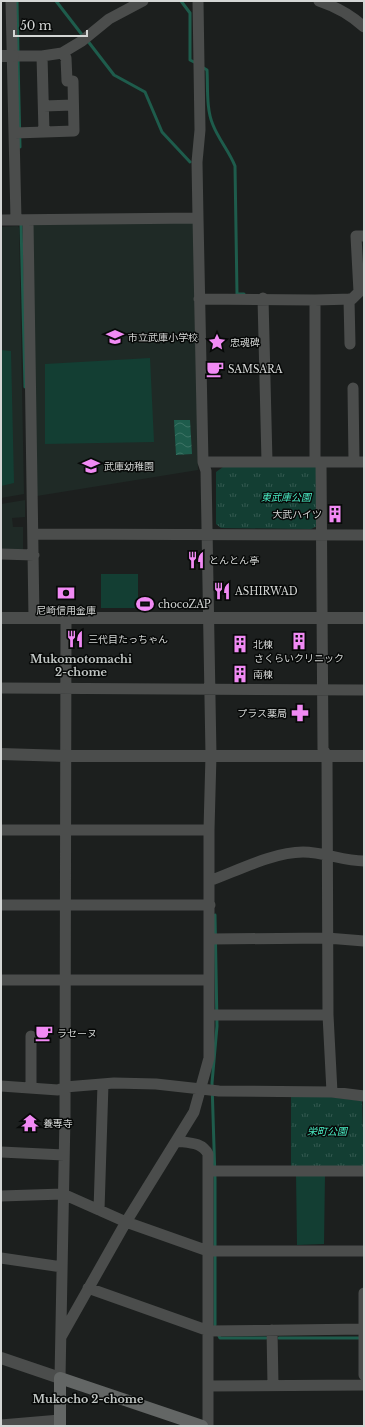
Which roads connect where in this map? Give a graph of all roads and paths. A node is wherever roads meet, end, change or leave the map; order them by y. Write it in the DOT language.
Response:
graph roads {
  1 [pos="11,1"];
  2 [pos="143,1"];
  3 [pos="198,1"];
  4 [pos="319,1"];
  5 [pos="364,27"];
  6 [pos="62,53"];
  7 [pos="7,56"];
  8 [pos="42,56"];
  9 [pos="73,105"];
  10 [pos="44,106"];
  11 [pos="44,132"];
  12 [pos="15,133"];
  13 [pos="198,218"];
  14 [pos="1,220"];
  15 [pos="16,220"];
  16 [pos="28,221"];
  17 [pos="364,236"];
  18 [pos="264,298"];
  19 [pos="199,299"];
  20 [pos="349,299"];
  21 [pos="315,300"];
  22 [pos="350,344"];
  23 [pos="353,388"];
  24 [pos="318,461"];
  25 [pos="204,462"];
  26 [pos="267,462"];
  27 [pos="359,462"];
  28 [pos="34,534"];
  29 [pos="323,535"];
  30 [pos="364,535"];
  31 [pos="208,536"];
  32 [pos="1,554"];
  33 [pos="34,555"];
  34 [pos="210,617"];
  35 [pos="1,618"];
  36 [pos="34,618"];
  37 [pos="66,618"];
  38 [pos="323,618"];
  39 [pos="364,618"];
  40 [pos="1,688"];
  41 [pos="67,688"];
  42 [pos="210,689"];
  43 [pos="323,690"];
  44 [pos="364,690"];
  45 [pos="1,754"];
  46 [pos="211,755"];
  47 [pos="66,756"];
  48 [pos="327,756"];
  49 [pos="364,756"];
  50 [pos="1,830"];
  51 [pos="209,830"];
  52 [pos="66,831"];
  53 [pos="327,854"];
  54 [pos="364,861"];
  55 [pos="209,881"];
  56 [pos="1,905"];
  57 [pos="65,905"];
  58 [pos="210,905"];
  59 [pos="327,938"];
  60 [pos="211,939"];
  61 [pos="364,941"];
  62 [pos="1,980"];
  63 [pos="65,980"];
  64 [pos="210,980"];
  65 [pos="209,1015"];
  66 [pos="328,1015"];
  67 [pos="30,1036"];
  68 [pos="103,1084"];
  69 [pos="1,1086"];
  70 [pos="65,1087"];
  71 [pos="31,1088"];
  72 [pos="202,1089"];
  73 [pos="332,1092"];
  74 [pos="364,1096"];
  75 [pos="176,1140"];
  76 [pos="1,1152"];
  77 [pos="64,1155"];
  78 [pos="212,1171"];
  79 [pos="364,1171"];
  80 [pos="63,1194"];
  81 [pos="1,1196"];
  82 [pos="99,1210"];
  83 [pos="126,1222"];
  84 [pos="213,1252"];
  85 [pos="364,1252"];
  86 [pos="1,1258"];
  87 [pos="62,1267"];
  88 [pos="88,1288"];
  89 [pos="364,1293"];
  90 [pos="364,1305"];
  91 [pos="363,1329"];
  92 [pos="272,1330"];
  93 [pos="209,1331"];
  94 [pos="60,1337"];
  95 [pos="1,1358"];
  96 [pos="364,1375"];
  97 [pos="60,1378"];
  98 [pos="364,1384"];
  99 [pos="273,1385"];
  100 [pos="209,1386"];
  101 [pos="60,1423"];
  102 [pos="21,1424"];
  103 [pos="1,1425"];
  104 [pos="202,1426"];
  105 [pos="208,1426"];
  1 -- 7 [label="street"];
  2 -- 6 [label="street"];
  3 -- 13 [label="street"];
  4 -- 5 [label="street"];
  6 -- 8 [label="street"];
  6 -- 9 [label="street"];
  7 -- 8 [label="street"];
  7 -- 12 [label="street"];
  8 -- 10 [label="street"];
  9 -- 10 [label="street"];
  9 -- 11 [label="street"];
  10 -- 11 [label="street"];
  11 -- 12 [label="street"];
  12 -- 15 [label="street"];
  13 -- 16 [label="street"];
  13 -- 19 [label="street"];
  14 -- 15 [label="street"];
  15 -- 16 [label="street"];
  16 -- 28 [label="street"];
  17 -- 20 [label="street"];
  18 -- 19 [label="street"];
  18 -- 21 [label="street"];
  18 -- 26 [label="street"];
  19 -- 25 [label="street"];
  20 -- 21 [label="street"];
  20 -- 22 [label="street"];
  21 -- 24 [label="street"];
  23 -- 27 [label="street"];
  24 -- 26 [label="street"];
  24 -- 27 [label="street"];
  24 -- 29 [label="street"];
  25 -- 26 [label="street"];
  25 -- 31 [label="street"];
  28 -- 31 [label="street"];
  28 -- 33 [label="street"];
  29 -- 30 [label="street"];
  29 -- 31 [label="street"];
  29 -- 38 [label="street"];
  31 -- 34 [label="street"];
  32 -- 33 [label="street"];
  33 -- 36 [label="street"];
  34 -- 37 [label="street"];
  34 -- 38 [label="street"];
  34 -- 42 [label="street"];
  35 -- 36 [label="street"];
  36 -- 37 [label="street"];
  37 -- 41 [label="street"];
  38 -- 39 [label="street"];
  38 -- 43 [label="street"];
  40 -- 41 [label="street"];
  41 -- 42 [label="street"];
  41 -- 47 [label="street"];
  42 -- 43 [label="street"];
  42 -- 46 [label="street"];
  43 -- 44 [label="street"];
  43 -- 48 [label="street"];
  45 -- 47 [label="street"];
  46 -- 47 [label="street"];
  46 -- 48 [label="street"];
  46 -- 51 [label="street"];
  47 -- 52 [label="street"];
  48 -- 49 [label="street"];
  48 -- 53 [label="street"];
  50 -- 52 [label="street"];
  51 -- 52 [label="street"];
  51 -- 55 [label="street"];
  52 -- 57 [label="street"];
  53 -- 54 [label="street"];
  53 -- 55 [label="street"];
  53 -- 59 [label="street"];
  55 -- 58 [label="street"];
  56 -- 57 [label="street"];
  57 -- 58 [label="street"];
  57 -- 63 [label="street"];
  58 -- 60 [label="street"];
  59 -- 60 [label="street"];
  59 -- 61 [label="street"];
  59 -- 66 [label="street"];
  60 -- 64 [label="street"];
  62 -- 63 [label="street"];
  63 -- 64 [label="street"];
  63 -- 70 [label="street"];
  64 -- 65 [label="street"];
  65 -- 66 [label="street"];
  65 -- 72 [label="street"];
  66 -- 73 [label="street"];
  67 -- 71 [label="street"];
  68 -- 70 [label="street"];
  68 -- 72 [label="street"];
  68 -- 82 [label="street"];
  69 -- 71 [label="street"];
  70 -- 71 [label="street"];
  70 -- 77 [label="street"];
  72 -- 73 [label="street"];
  72 -- 75 [label="street"];
  73 -- 74 [label="street"];
  75 -- 78 [label="street"];
  75 -- 83 [label="street"];
  76 -- 77 [label="street"];
  77 -- 80 [label="street"];
  78 -- 79 [label="street"];
  78 -- 84 [label="street"];
  80 -- 81 [label="street"];
  80 -- 82 [label="street"];
  80 -- 87 [label="street"];
  82 -- 83 [label="street"];
  83 -- 84 [label="street"];
  83 -- 88 [label="street"];
  84 -- 85 [label="street"];
  84 -- 93 [label="street"];
  86 -- 87 [label="street"];
  87 -- 94 [label="street"];
  88 -- 93 [label="street"];
  88 -- 94 [label="street"];
  89 -- 90 [label="street"];
  90 -- 91 [label="street"];
  91 -- 92 [label="street"];
  91 -- 96 [label="street"];
  92 -- 93 [label="street"];
  92 -- 99 [label="street"];
  93 -- 100 [label="street"];
  94 -- 97 [label="street"];
  95 -- 97 [label="street"];
  97 -- 101 [label="main road"];
  97 -- 104 [label="main road"];
  98 -- 99 [label="street"];
  99 -- 100 [label="street"];
  100 -- 105 [label="street"];
  101 -- 102 [label="street"];
  102 -- 103 [label="street"];
}
